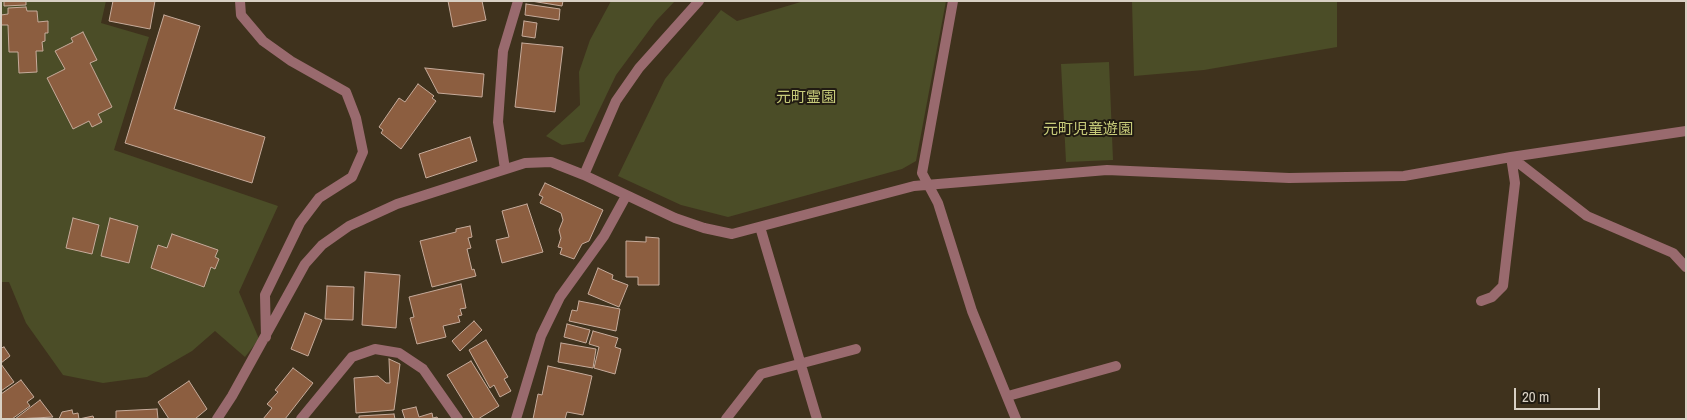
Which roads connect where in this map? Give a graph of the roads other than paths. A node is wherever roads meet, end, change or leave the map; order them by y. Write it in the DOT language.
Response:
graph roads {
  1 [pos="240,1"];
  2 [pos="518,1"];
  3 [pos="699,1"];
  4 [pos="953,1"];
  5 [pos="1686,131"];
  6 [pos="1511,157"];
  7 [pos="505,169"];
  8 [pos="584,175"];
  9 [pos="928,186"];
  10 [pos="626,196"];
  11 [pos="760,226"];
  12 [pos="1686,267"];
  13 [pos="1481,301"];
  14 [pos="266,338"];
  15 [pos="856,349"];
  16 [pos="800,364"];
  17 [pos="1116,366"];
  18 [pos="1008,396"];
  19 [pos="217,419"];
  20 [pos="301,419"];
  21 [pos="458,419"];
  22 [pos="516,419"];
  23 [pos="726,419"];
  24 [pos="817,419"];
  25 [pos="1016,419"];
  1 -- 14 [label="street"];
  2 -- 7 [label="street"];
  3 -- 8 [label="street"];
  4 -- 9 [label="street"];
  5 -- 6 [label="street"];
  6 -- 9 [label="street"];
  6 -- 12 [label="street"];
  6 -- 13 [label="street"];
  7 -- 8 [label="street"];
  7 -- 14 [label="street"];
  8 -- 10 [label="street"];
  9 -- 11 [label="street"];
  9 -- 18 [label="street"];
  10 -- 11 [label="street"];
  10 -- 22 [label="street"];
  11 -- 16 [label="street"];
  14 -- 19 [label="street"];
  15 -- 16 [label="street"];
  16 -- 23 [label="street"];
  16 -- 24 [label="street"];
  17 -- 18 [label="street"];
  18 -- 25 [label="street"];
  20 -- 21 [label="street"];
}
